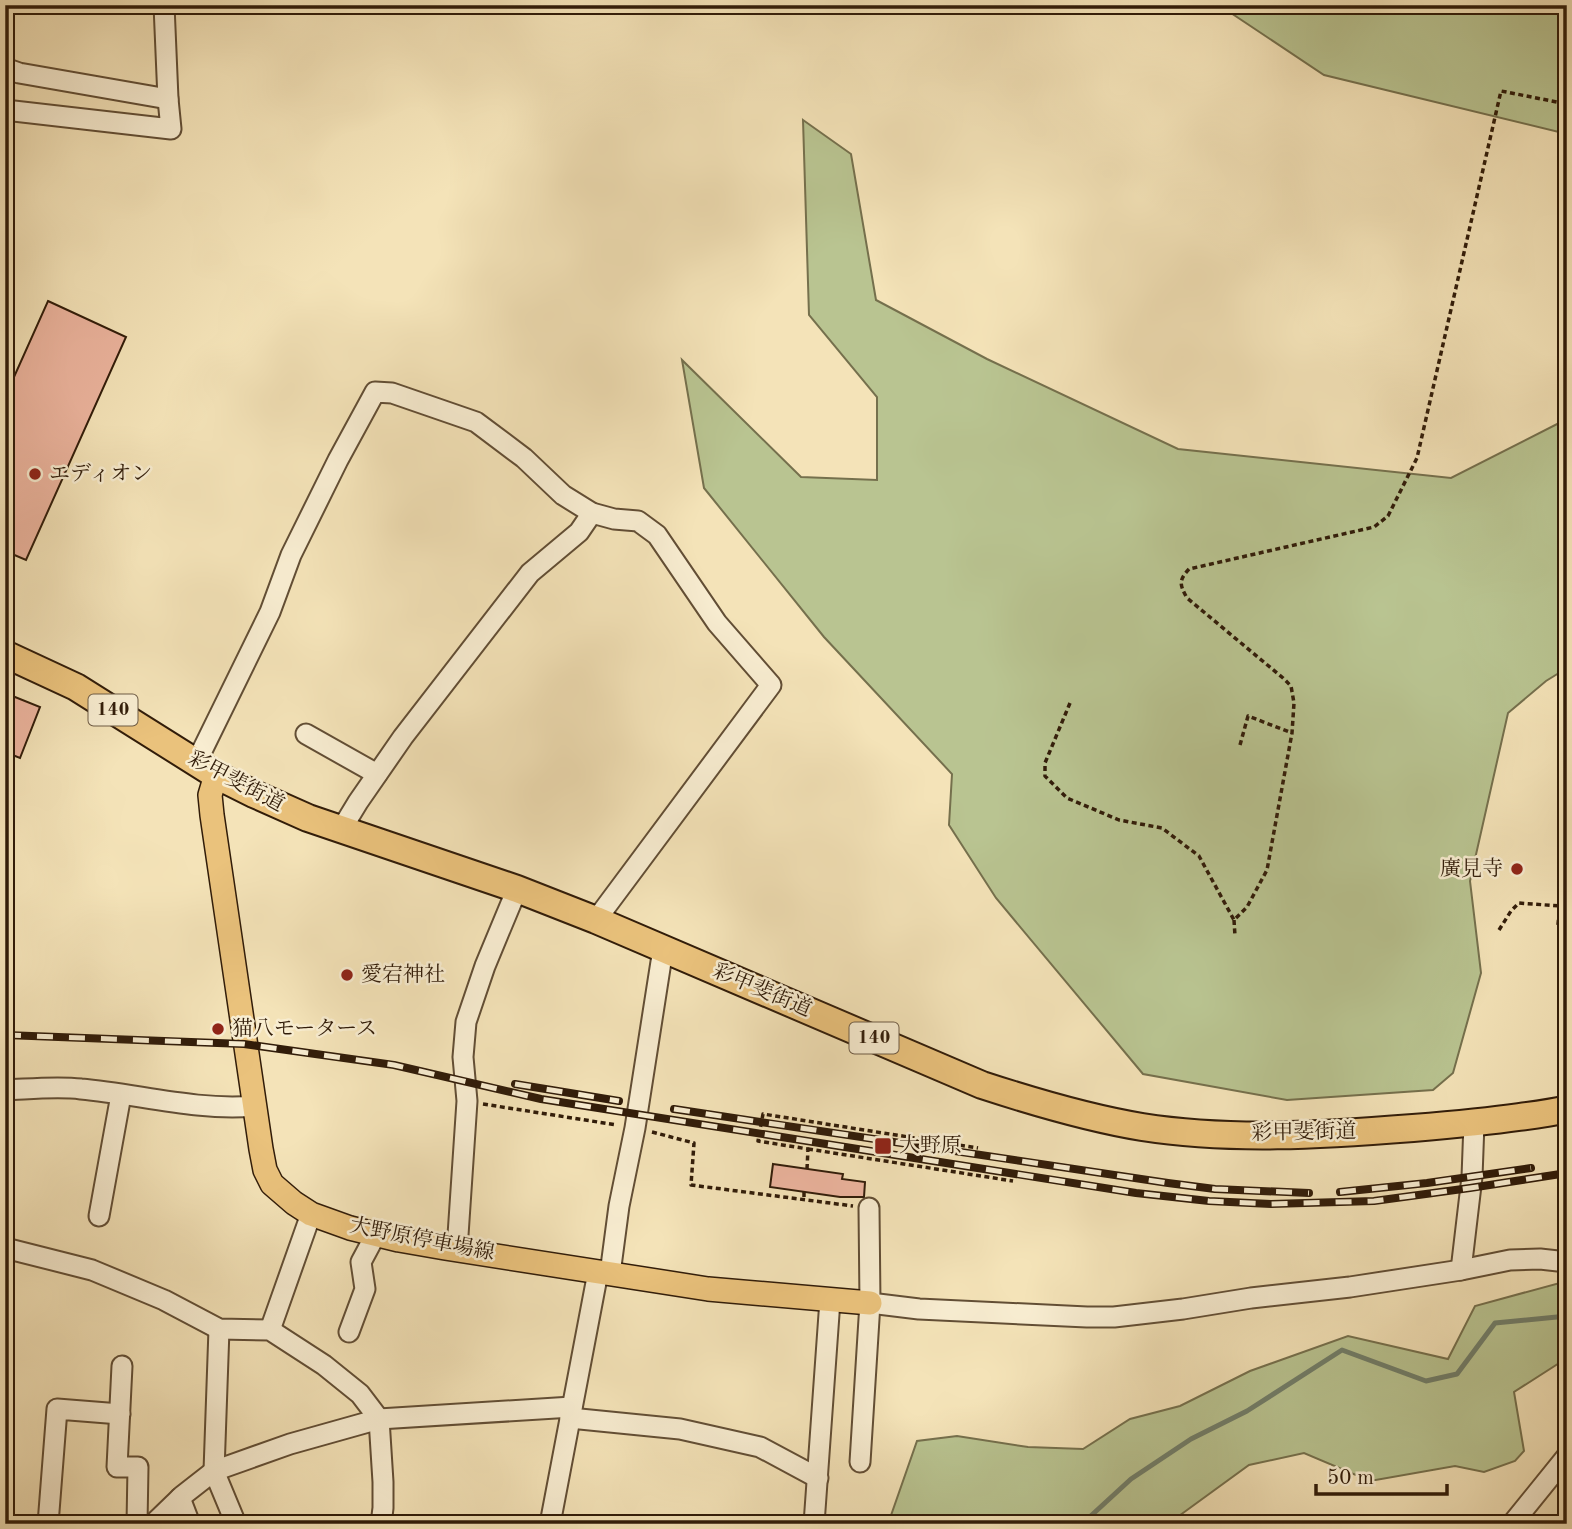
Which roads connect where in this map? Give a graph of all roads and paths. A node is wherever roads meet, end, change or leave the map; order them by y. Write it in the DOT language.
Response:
graph roads {
  1 [pos="159,7"];
  2 [pos="5,68"];
  3 [pos="168,100"];
  4 [pos="1567,104"];
  5 [pos="5,110"];
  6 [pos="592,513"];
  7 [pos="5,653"];
  8 [pos="1070,703"];
  9 [pos="1292,733"];
  10 [pos="306,734"];
  11 [pos="1240,745"];
  12 [pos="206,769"];
  13 [pos="377,774"];
  14 [pos="1567,826"];
  15 [pos="341,830"];
  16 [pos="1564,873"];
  17 [pos="517,889"];
  18 [pos="1560,906"];
  19 [pos="596,920"];
  20 [pos="1234,920"];
  21 [pos="1558,925"];
  22 [pos="1499,930"];
  23 [pos="1235,936"];
  24 [pos="663,949"];
  25 [pos="5,1090"];
  26 [pos="121,1095"];
  27 [pos="467,1101"];
  28 [pos="254,1107"];
  29 [pos="1567,1109"];
  30 [pos="1475,1124"];
  31 [pos="635,1128"];
  32 [pos="808,1149"];
  33 [pos="978,1149"];
  34 [pos="807,1169"];
  35 [pos="1013,1181"];
  36 [pos="804,1192"];
  37 [pos="804,1200"];
  38 [pos="869,1209"];
  39 [pos="311,1214"];
  40 [pos="99,1216"];
  41 [pos="376,1234"];
  42 [pos="5,1248"];
  43 [pos="457,1250"];
  44 [pos="1567,1262"];
  45 [pos="1461,1270"];
  46 [pos="604,1273"];
  47 [pos="830,1300"];
  48 [pos="870,1303"];
  49 [pos="219,1329"];
  50 [pos="270,1329"];
  51 [pos="349,1332"];
  52 [pos="122,1366"];
  53 [pos="120,1413"];
  54 [pos="571,1413"];
  55 [pos="379,1419"];
  56 [pos="1567,1456"];
  57 [pos="860,1462"];
  58 [pos="214,1471"];
  59 [pos="818,1478"];
  60 [pos="180,1498"];
  61 [pos="48,1524"];
  62 [pos="137,1524"];
  63 [pos="153,1524"];
  64 [pos="190,1524"];
  65 [pos="236,1524"];
  66 [pos="381,1524"];
  67 [pos="551,1524"];
  68 [pos="814,1524"];
  69 [pos="1512,1524"];
  1 -- 3 [label="street"];
  2 -- 3 [label="street"];
  3 -- 5 [label="street"];
  4 -- 9 [label="path"];
  6 -- 12 [label="street"];
  6 -- 13 [label="street"];
  6 -- 19 [label="street"];
  7 -- 12 [label="highway, 彩甲斐街道 / 140"];
  8 -- 20 [label="path"];
  9 -- 11 [label="path"];
  9 -- 20 [label="path"];
  10 -- 13 [label="street"];
  12 -- 15 [label="highway, 彩甲斐街道 / 140"];
  12 -- 28 [label="main road, 大野原停車場線"];
  13 -- 15 [label="street"];
  14 -- 16 [label="path"];
  15 -- 17 [label="highway, 彩甲斐街道 / 140"];
  16 -- 18 [label="path"];
  17 -- 19 [label="highway, 彩甲斐街道 / 140"];
  17 -- 27 [label="street"];
  18 -- 21 [label="path"];
  18 -- 22 [label="path"];
  19 -- 24 [label="highway, 彩甲斐街道 / 140"];
  20 -- 23 [label="path"];
  24 -- 30 [label="highway, 彩甲斐街道 / 140"];
  24 -- 31 [label="street"];
  25 -- 26 [label="street"];
  26 -- 28 [label="street"];
  26 -- 40 [label="street"];
  27 -- 31 [label="path"];
  27 -- 43 [label="street"];
  28 -- 39 [label="main road, 大野原停車場線"];
  29 -- 30 [label="highway, 彩甲斐街道 / 140"];
  30 -- 45 [label="street"];
  31 -- 37 [label="path"];
  31 -- 46 [label="street"];
  32 -- 33 [label="path"];
  32 -- 34 [label="path"];
  32 -- 35 [label="path"];
  36 -- 37 [label="path"];
  37 -- 38 [label="path"];
  38 -- 48 [label="street"];
  39 -- 41 [label="main road, 大野原停車場線"];
  39 -- 50 [label="street"];
  41 -- 43 [label="main road, 大野原停車場線"];
  41 -- 51 [label="street"];
  42 -- 49 [label="street"];
  43 -- 46 [label="main road, 大野原停車場線"];
  44 -- 45 [label="street"];
  45 -- 48 [label="street"];
  46 -- 47 [label="main road, 大野原停車場線"];
  46 -- 54 [label="street"];
  47 -- 48 [label="main road, 大野原停車場線"];
  47 -- 59 [label="street"];
  48 -- 57 [label="street"];
  49 -- 50 [label="street"];
  49 -- 58 [label="street"];
  50 -- 55 [label="street"];
  52 -- 53 [label="street"];
  53 -- 61 [label="street"];
  53 -- 62 [label="street"];
  54 -- 55 [label="street"];
  54 -- 59 [label="street"];
  54 -- 67 [label="street"];
  55 -- 58 [label="street"];
  55 -- 66 [label="street"];
  56 -- 69 [label="street"];
  58 -- 60 [label="street"];
  58 -- 65 [label="street"];
  59 -- 68 [label="street"];
  60 -- 63 [label="street"];
  60 -- 64 [label="street"];
}
